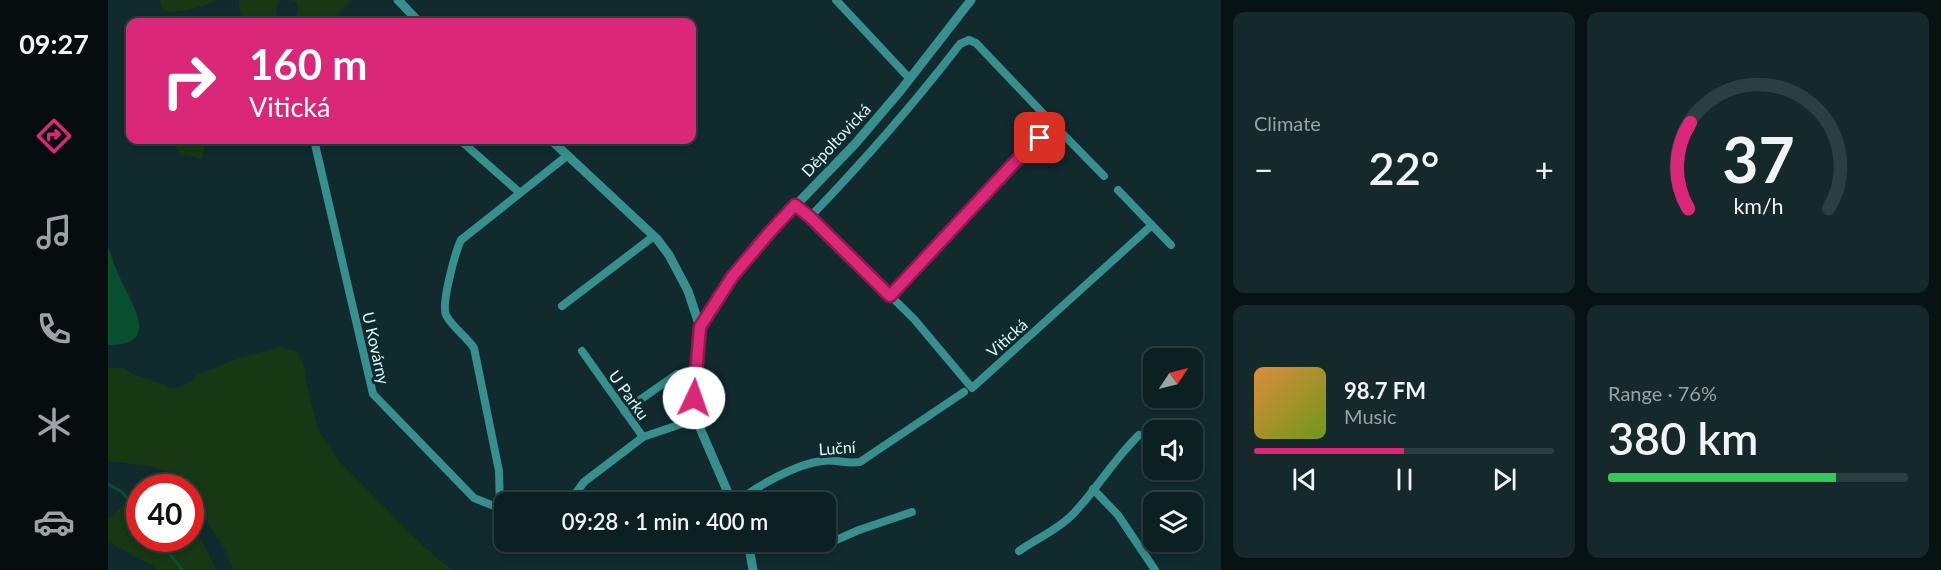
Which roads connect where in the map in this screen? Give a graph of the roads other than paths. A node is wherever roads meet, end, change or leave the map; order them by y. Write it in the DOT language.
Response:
graph roads {
  1 [pos="398,0"];
  2 [pos="836,0"];
  3 [pos="971,0"];
  4 [pos="415,18"];
  5 [pos="910,79"];
  6 [pos="1054,125"];
  7 [pos="315,144"];
  8 [pos="465,144"];
  9 [pos="556,144"];
  10 [pos="568,155"];
  11 [pos="1104,176"];
  12 [pos="1118,190"];
  13 [pos="520,193"];
  14 [pos="795,205"];
  15 [pos="810,217"];
  16 [pos="1152,225"];
  17 [pos="654,236"];
  18 [pos="1171,245"];
  19 [pos="890,296"];
  20 [pos="562,306"];
  21 [pos="700,327"];
  22 [pos="582,351"];
  23 [pos="695,372"];
  24 [pos="964,392"];
  25 [pos="624,411"];
  26 [pos="696,419"];
  27 [pos="1139,435"];
  28 [pos="643,437"];
  29 [pos="1093,489"];
  30 [pos="501,492"];
  31 [pos="576,492"];
  32 [pos="728,492"];
  33 [pos="751,492"];
  34 [pos="494,506"];
  35 [pos="912,512"];
  36 [pos="836,540"];
  37 [pos="1019,551"];
  38 [pos="750,552"];
  39 [pos="753,570"];
  40 [pos="1155,570"];
  1 -- 4 [label="street"];
  2 -- 5 [label="street"];
  3 -- 5 [label="street, Děpoltovická"];
  5 -- 14 [label="street, Děpoltovická"];
  6 -- 11 [label="street"];
  6 -- 15 [label="street"];
  6 -- 19 [label="street"];
  7 -- 34 [label="street, U Kovárny"];
  8 -- 13 [label="street"];
  9 -- 10 [label="street, Děpoltovická"];
  10 -- 13 [label="street, U Kovárny"];
  10 -- 17 [label="street, Děpoltovická"];
  12 -- 16 [label="street"];
  13 -- 30 [label="street, U Kovárny"];
  14 -- 15 [label="street, Vitická"];
  14 -- 21 [label="street, Děpoltovická"];
  15 -- 19 [label="street, Vitická"];
  16 -- 18 [label="street"];
  16 -- 19 [label="street, Vitická"];
  17 -- 20 [label="street"];
  17 -- 21 [label="street, Děpoltovická"];
  21 -- 23 [label="street, Děpoltovická"];
  22 -- 25 [label="street, U Parku"];
  23 -- 25 [label="street"];
  23 -- 26 [label="street, Děpoltovická"];
  24 -- 33 [label="street, Luční"];
  25 -- 28 [label="street, U Parku"];
  26 -- 28 [label="street, U Parku"];
  26 -- 32 [label="street, Děpoltovická"];
  27 -- 29 [label="street"];
  28 -- 31 [label="street"];
  29 -- 37 [label="street"];
  29 -- 40 [label="street"];
  35 -- 36 [label="street"];
  38 -- 39 [label="street"];
}
